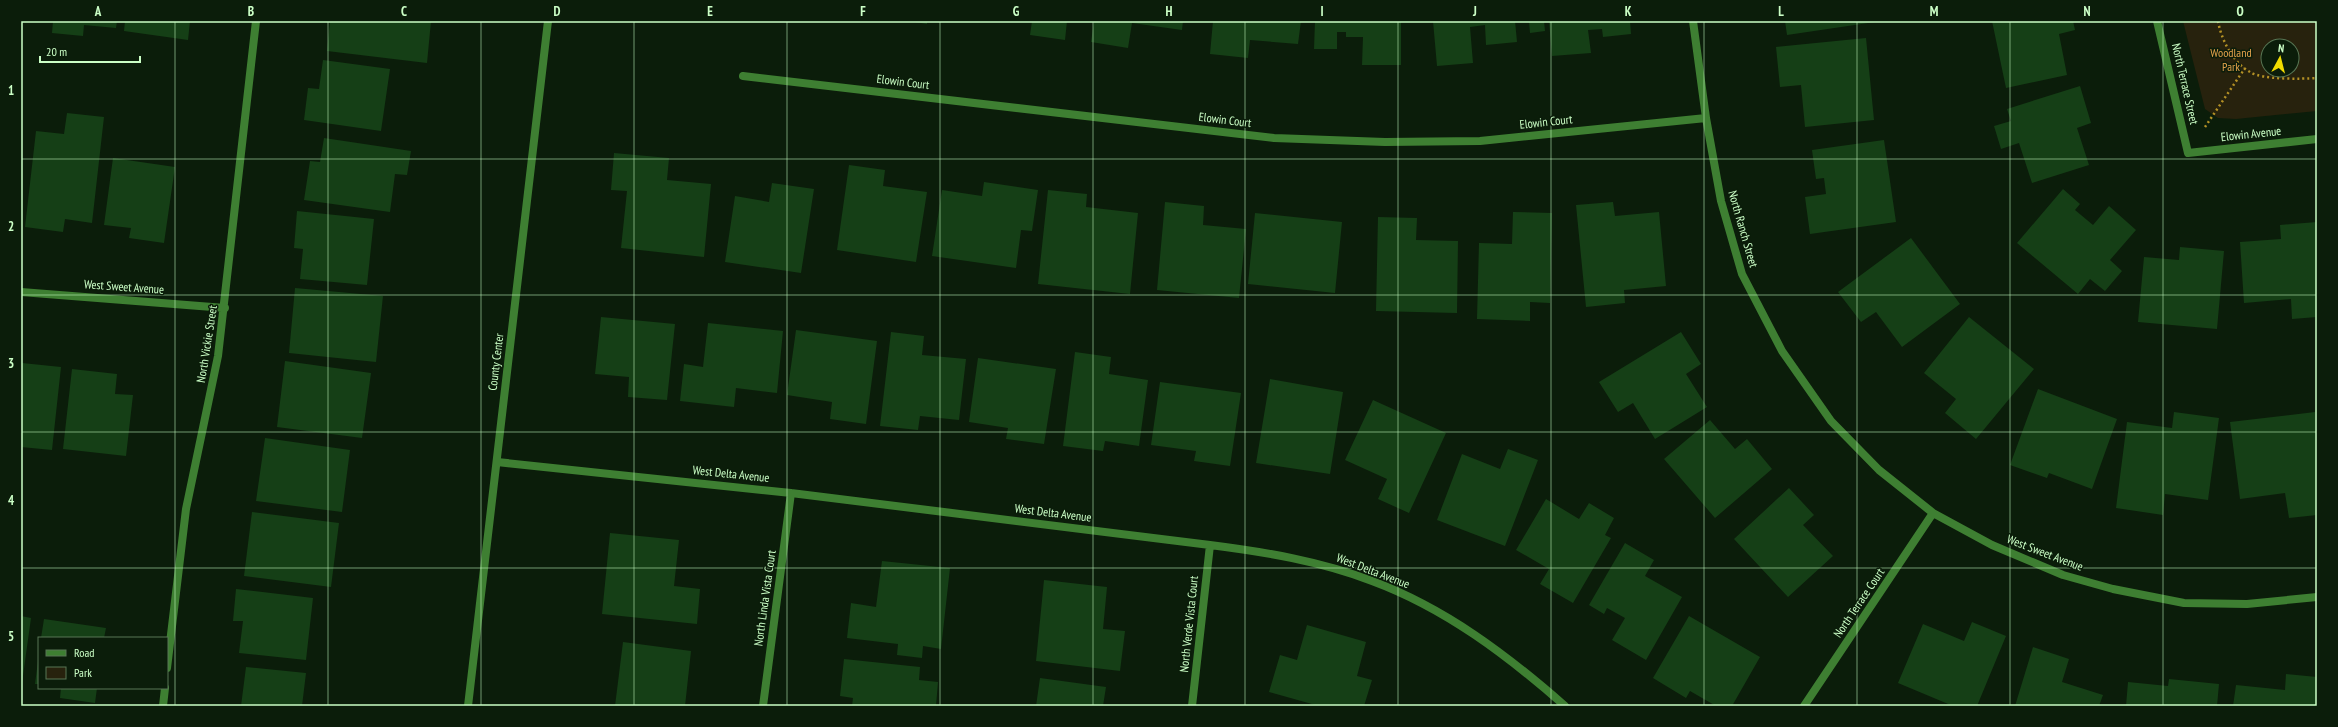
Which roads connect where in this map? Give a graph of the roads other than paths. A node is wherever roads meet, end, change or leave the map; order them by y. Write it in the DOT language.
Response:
graph roads {
  1 [pos="256,21"];
  2 [pos="548,21"];
  3 [pos="1693,21"];
  4 [pos="2157,21"];
  5 [pos="743,76"];
  6 [pos="1706,118"];
  7 [pos="2317,139"];
  8 [pos="2188,153"];
  9 [pos="21,292"];
  10 [pos="225,308"];
  11 [pos="1831,421"];
  12 [pos="497,462"];
  13 [pos="791,493"];
  14 [pos="1933,513"];
  15 [pos="1210,545"];
  16 [pos="2317,597"];
  17 [pos="168,660"];
  18 [pos="165,689"];
  19 [pos="162,706"];
  20 [pos="468,706"];
  21 [pos="763,706"];
  22 [pos="1192,706"];
  23 [pos="1565,706"];
  24 [pos="1804,706"];
  1 -- 10 [label="street, North Vickie Street"];
  2 -- 12 [label="street, County Center"];
  3 -- 6 [label="street, North Ranch Street"];
  4 -- 8 [label="street, North Terrace Street"];
  5 -- 6 [label="street, Elowin Court"];
  6 -- 11 [label="street, North Ranch Street"];
  7 -- 8 [label="street, Elowin Avenue"];
  9 -- 10 [label="street, West Sweet Avenue"];
  10 -- 17 [label="street, North Vickie Street"];
  11 -- 14 [label="street, West Sweet Avenue"];
  12 -- 13 [label="street, West Delta Avenue"];
  12 -- 20 [label="street, County Center"];
  13 -- 15 [label="street, West Delta Avenue"];
  13 -- 21 [label="street, North Linda Vista Court"];
  14 -- 16 [label="street, West Sweet Avenue"];
  14 -- 24 [label="street, North Terrace Court"];
  15 -- 22 [label="street, North Verde Vista Court"];
  15 -- 23 [label="street, West Delta Avenue"];
  18 -- 19 [label="street"];
}
